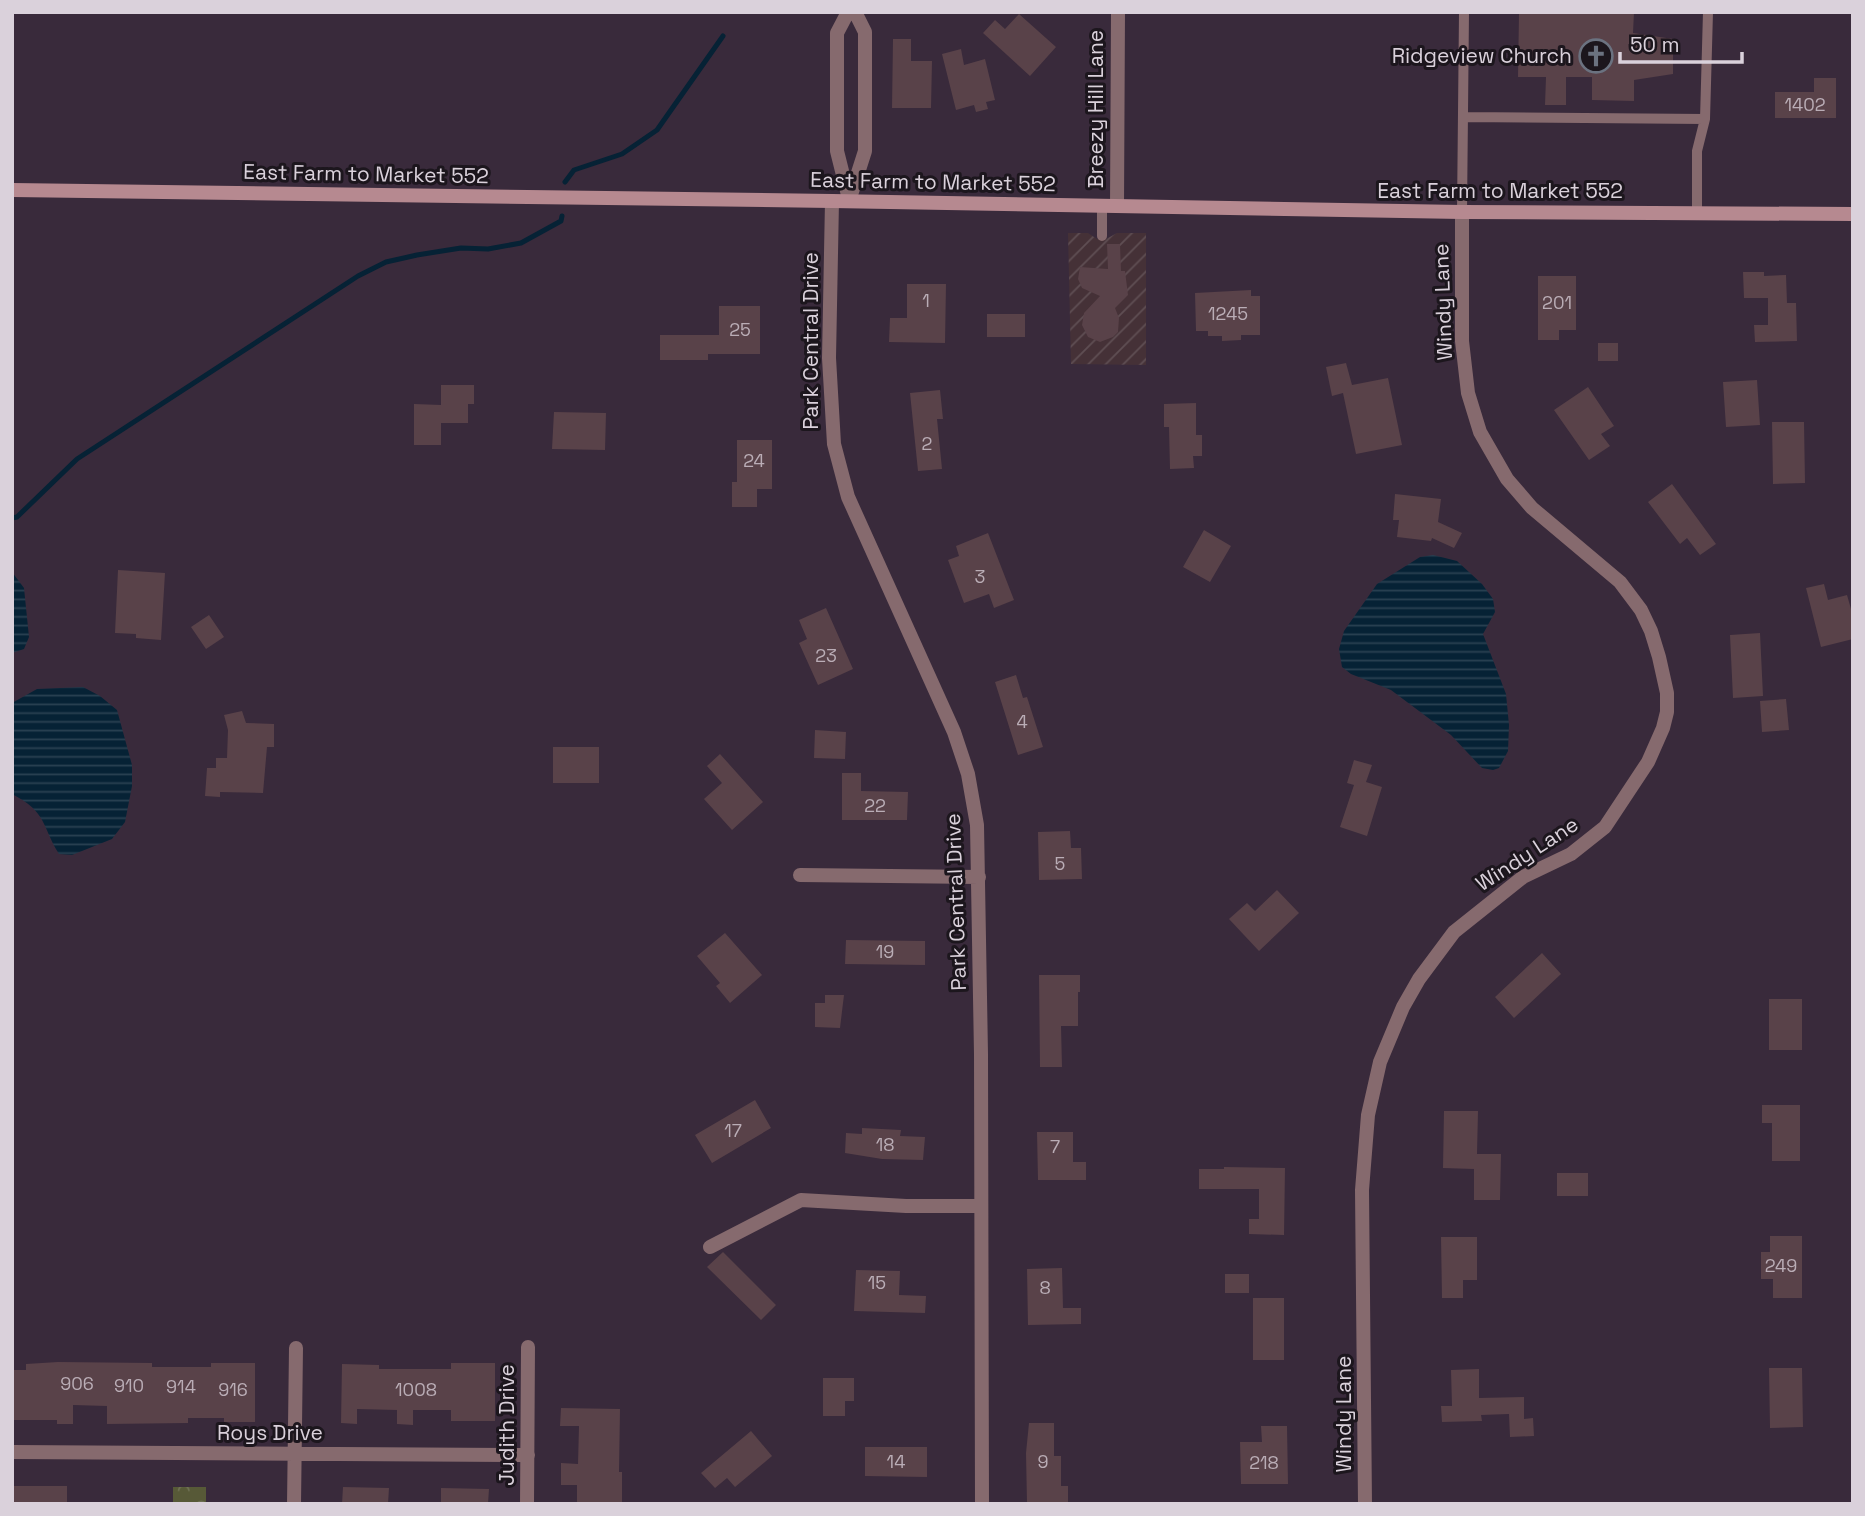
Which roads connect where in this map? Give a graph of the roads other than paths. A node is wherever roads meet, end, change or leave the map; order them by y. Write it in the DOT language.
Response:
graph roads {
  1 [pos="848,12"];
  2 [pos="855,12"];
  3 [pos="1118,12"];
  4 [pos="1464,12"];
  5 [pos="1708,12"];
  6 [pos="1463,117"];
  7 [pos="1705,119"];
  8 [pos="12,190"];
  9 [pos="832,201"];
  10 [pos="849,201"];
  11 [pos="1102,206"];
  12 [pos="1117,206"];
  13 [pos="1462,212"];
  14 [pos="1697,213"];
  15 [pos="1853,214"];
  16 [pos="1102,236"];
  17 [pos="800,875"];
  18 [pos="979,877"];
  19 [pos="980,1206"];
  20 [pos="710,1247"];
  21 [pos="528,1347"];
  22 [pos="296,1348"];
  23 [pos="12,1452"];
  24 [pos="294,1454"];
  25 [pos="528,1455"];
  26 [pos="294,1504"];
  27 [pos="527,1504"];
  28 [pos="982,1504"];
  29 [pos="1365,1504"];
  1 -- 10 [label="street"];
  2 -- 10 [label="street"];
  3 -- 12 [label="street, Breezy Hill Lane"];
  4 -- 6 [label="lane"];
  5 -- 7 [label="lane"];
  6 -- 7 [label="lane"];
  6 -- 13 [label="lane"];
  7 -- 14 [label="lane"];
  8 -- 9 [label="main road, East Farm to Market 552"];
  9 -- 10 [label="main road, East Farm to Market 552"];
  9 -- 18 [label="street, Park Central Drive"];
  10 -- 11 [label="main road, East Farm to Market 552"];
  11 -- 12 [label="main road, East Farm to Market 552"];
  11 -- 16 [label="lane"];
  12 -- 13 [label="main road, East Farm to Market 552"];
  13 -- 14 [label="main road, East Farm to Market 552"];
  13 -- 29 [label="street, Windy Lane"];
  14 -- 15 [label="main road, East Farm to Market 552"];
  17 -- 18 [label="street"];
  18 -- 19 [label="street, Park Central Drive"];
  19 -- 20 [label="street"];
  19 -- 28 [label="street, Park Central Drive"];
  21 -- 25 [label="street, Judith Drive"];
  22 -- 24 [label="street"];
  23 -- 24 [label="street, Roys Drive"];
  24 -- 25 [label="street, Roys Drive"];
  24 -- 26 [label="street"];
  25 -- 27 [label="street, Judith Drive"];
}
